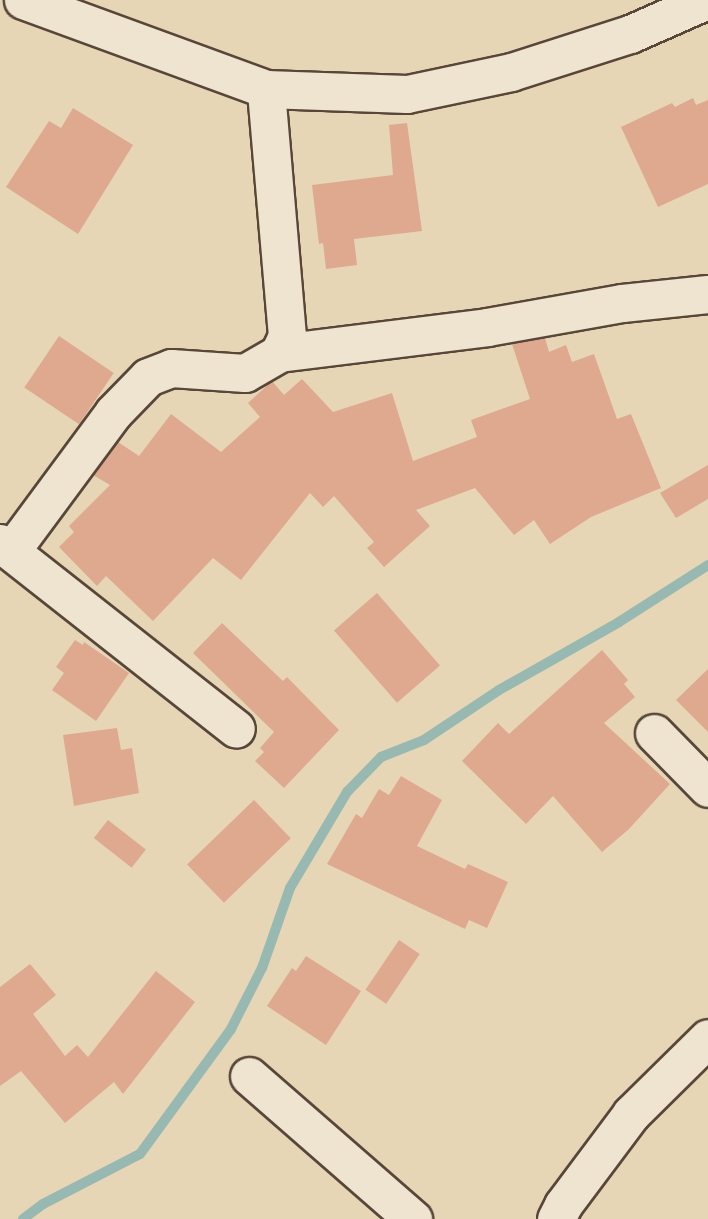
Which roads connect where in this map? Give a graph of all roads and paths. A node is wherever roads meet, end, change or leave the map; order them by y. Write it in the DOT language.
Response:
graph roads {
  1 [pos="23,0"];
  2 [pos="706,0"];
  3 [pos="266,89"];
  4 [pos="708,294"];
  5 [pos="279,353"];
  6 [pos="6,547"];
  7 [pos="236,729"];
  8 [pos="654,733"];
  9 [pos="708,788"];
  10 [pos="708,1038"];
  11 [pos="249,1076"];
  12 [pos="413,1219"];
  13 [pos="556,1219"];
  1 -- 3 [label="street"];
  2 -- 3 [label="street"];
  3 -- 5 [label="street"];
  4 -- 5 [label="street"];
  5 -- 6 [label="street"];
  6 -- 7 [label="street"];
  8 -- 9 [label="street"];
  10 -- 13 [label="street"];
  11 -- 12 [label="street"];
}
